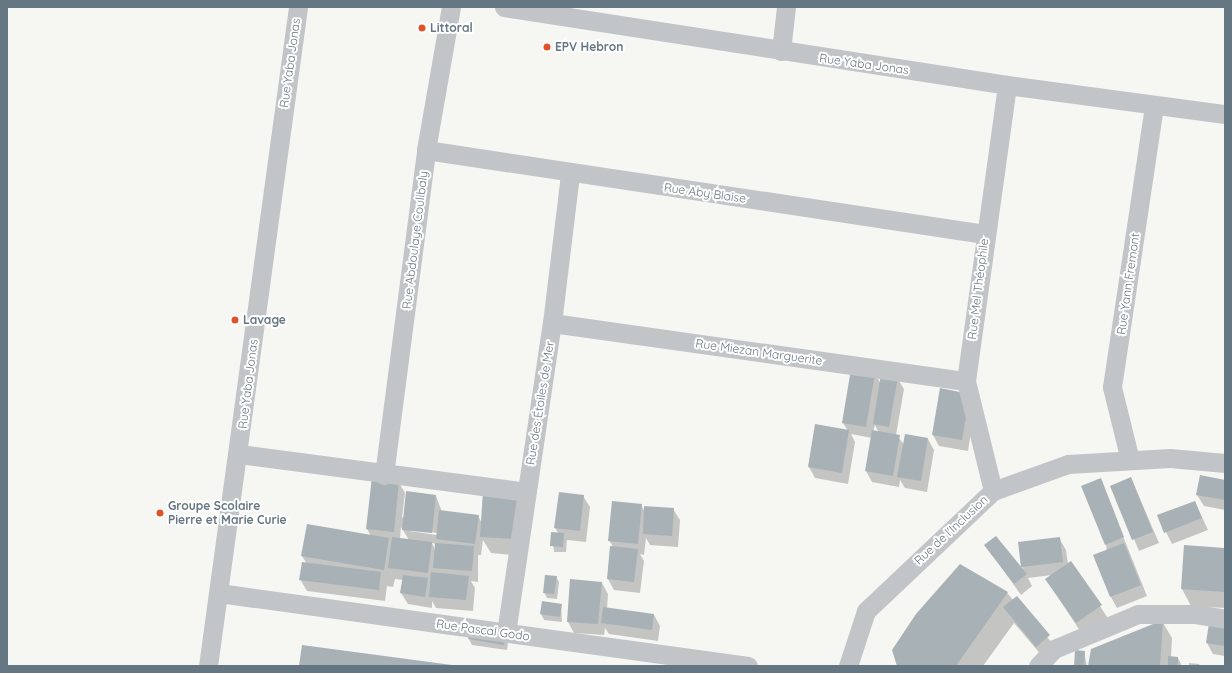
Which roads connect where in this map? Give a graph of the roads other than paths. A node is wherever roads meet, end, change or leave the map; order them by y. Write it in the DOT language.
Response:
graph roads {
  1 [pos="298,7"];
  2 [pos="451,7"];
  3 [pos="504,7"];
  4 [pos="786,7"];
  5 [pos="622,15"];
  6 [pos="781,51"];
  7 [pos="1007,85"];
  8 [pos="1154,105"];
  9 [pos="1225,114"];
  10 [pos="426,150"];
  11 [pos="570,174"];
  12 [pos="984,234"];
  13 [pos="552,323"];
  14 [pos="966,381"];
  15 [pos="239,454"];
  16 [pos="1130,460"];
  17 [pos="1225,463"];
  18 [pos="384,475"];
  19 [pos="993,491"];
  20 [pos="526,492"];
  21 [pos="219,593"];
  22 [pos="1225,619"];
  23 [pos="506,633"];
  24 [pos="208,666"];
  25 [pos="748,666"];
  26 [pos="848,666"];
  27 [pos="1038,666"];
  1 -- 15 [label="street, Rue Yaba Jonas"];
  2 -- 10 [label="street, Rue Abdoulaye Coulibaly"];
  3 -- 5 [label="street, Rue Yaba Jonas"];
  4 -- 6 [label="street"];
  5 -- 6 [label="street, Rue Yaba Jonas"];
  6 -- 7 [label="street, Rue Yaba Jonas"];
  7 -- 8 [label="street, Rue Yaba Jonas"];
  7 -- 12 [label="street, Rue Mel Théophile"];
  8 -- 9 [label="street, Rue Yaba Jonas"];
  8 -- 16 [label="street, Rue Yann Fremont"];
  10 -- 11 [label="street, Rue Aby Blaise"];
  10 -- 18 [label="street, Rue Abdoulaye Coulibaly"];
  11 -- 12 [label="street, Rue Aby Blaise"];
  11 -- 13 [label="street, Rue des Étoiles de Mer"];
  12 -- 14 [label="street, Rue Mel Théophile"];
  13 -- 14 [label="street, Rue Miezan Marguerite"];
  13 -- 20 [label="street, Rue des Étoiles de Mer"];
  14 -- 19 [label="street, Rue Mel Théophile"];
  15 -- 18 [label="street"];
  15 -- 21 [label="street, Rue Yaba Jonas"];
  16 -- 17 [label="street, Rue de l'Inclusion"];
  16 -- 19 [label="street, Rue de l'Inclusion"];
  18 -- 20 [label="street"];
  19 -- 26 [label="street, Rue de l'Inclusion"];
  20 -- 23 [label="street, Rue des Étoiles de Mer"];
  21 -- 23 [label="street, Rue Pascal Godo"];
  21 -- 24 [label="street, Rue Yaba Jonas"];
  22 -- 27 [label="street"];
  23 -- 25 [label="street, Rue Pascal Godo"];
}
